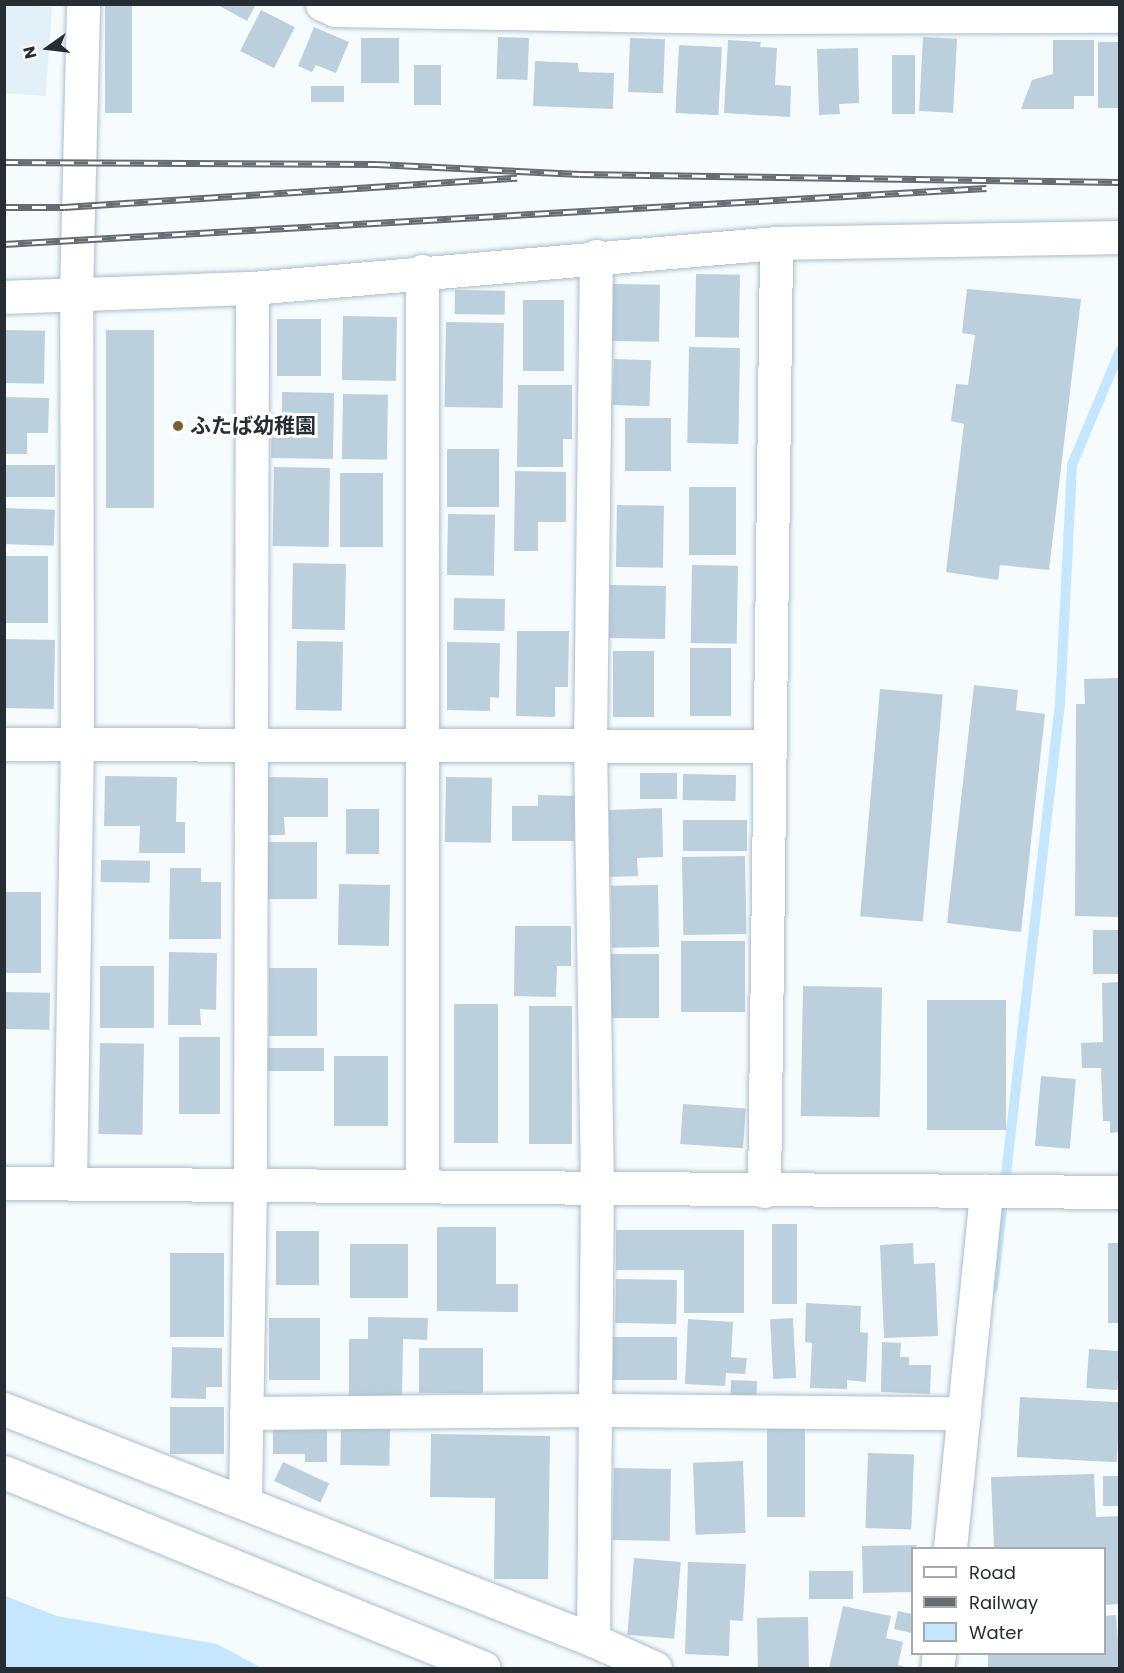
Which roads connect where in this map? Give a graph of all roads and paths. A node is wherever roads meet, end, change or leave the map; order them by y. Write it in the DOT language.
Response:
graph roads {
  1 [pos="83,4"];
  2 [pos="322,4"];
  3 [pos="749,10"];
  4 [pos="1119,16"];
  5 [pos="1119,237"];
  6 [pos="776,243"];
  7 [pos="596,256"];
  8 [pos="422,272"];
  9 [pos="252,288"];
  10 [pos="76,294"];
  11 [pos="4,297"];
  12 [pos="250,743"];
  13 [pos="4,744"];
  14 [pos="77,744"];
  15 [pos="420,744"];
  16 [pos="590,745"];
  17 [pos="768,746"];
  18 [pos="4,1183"];
  19 [pos="70,1183"];
  20 [pos="250,1184"];
  21 [pos="422,1186"];
  22 [pos="597,1189"];
  23 [pos="764,1191"];
  24 [pos="1001,1191"];
  25 [pos="1119,1192"];
  26 [pos="4,1409"];
  27 [pos="593,1410"];
  28 [pos="246,1413"];
  29 [pos="964,1413"];
  30 [pos="4,1472"];
  31 [pos="245,1501"];
  32 [pos="950,1547"];
  33 [pos="593,1640"];
  34 [pos="483,1668"];
  35 [pos="655,1668"];
  1 -- 10 [label="street"];
  2 -- 3 [label="street"];
  3 -- 4 [label="street"];
  5 -- 6 [label="street"];
  6 -- 7 [label="street"];
  6 -- 17 [label="street"];
  7 -- 8 [label="street"];
  7 -- 16 [label="street"];
  8 -- 9 [label="street"];
  8 -- 15 [label="street"];
  9 -- 10 [label="street"];
  9 -- 12 [label="street"];
  10 -- 11 [label="street"];
  10 -- 14 [label="street"];
  12 -- 14 [label="street"];
  12 -- 15 [label="street"];
  12 -- 20 [label="street"];
  13 -- 14 [label="street"];
  14 -- 19 [label="street"];
  15 -- 16 [label="street"];
  15 -- 21 [label="street"];
  16 -- 17 [label="street"];
  16 -- 22 [label="street"];
  17 -- 23 [label="street"];
  18 -- 19 [label="street"];
  19 -- 20 [label="street"];
  20 -- 21 [label="street"];
  20 -- 28 [label="street"];
  21 -- 22 [label="street"];
  22 -- 23 [label="street"];
  22 -- 27 [label="street"];
  23 -- 24 [label="street"];
  24 -- 25 [label="street"];
  24 -- 29 [label="street"];
  26 -- 31 [label="street"];
  27 -- 28 [label="street"];
  27 -- 29 [label="street"];
  27 -- 33 [label="street"];
  28 -- 31 [label="street"];
  29 -- 32 [label="street"];
  30 -- 34 [label="street"];
  31 -- 33 [label="street"];
  33 -- 35 [label="street"];
}
